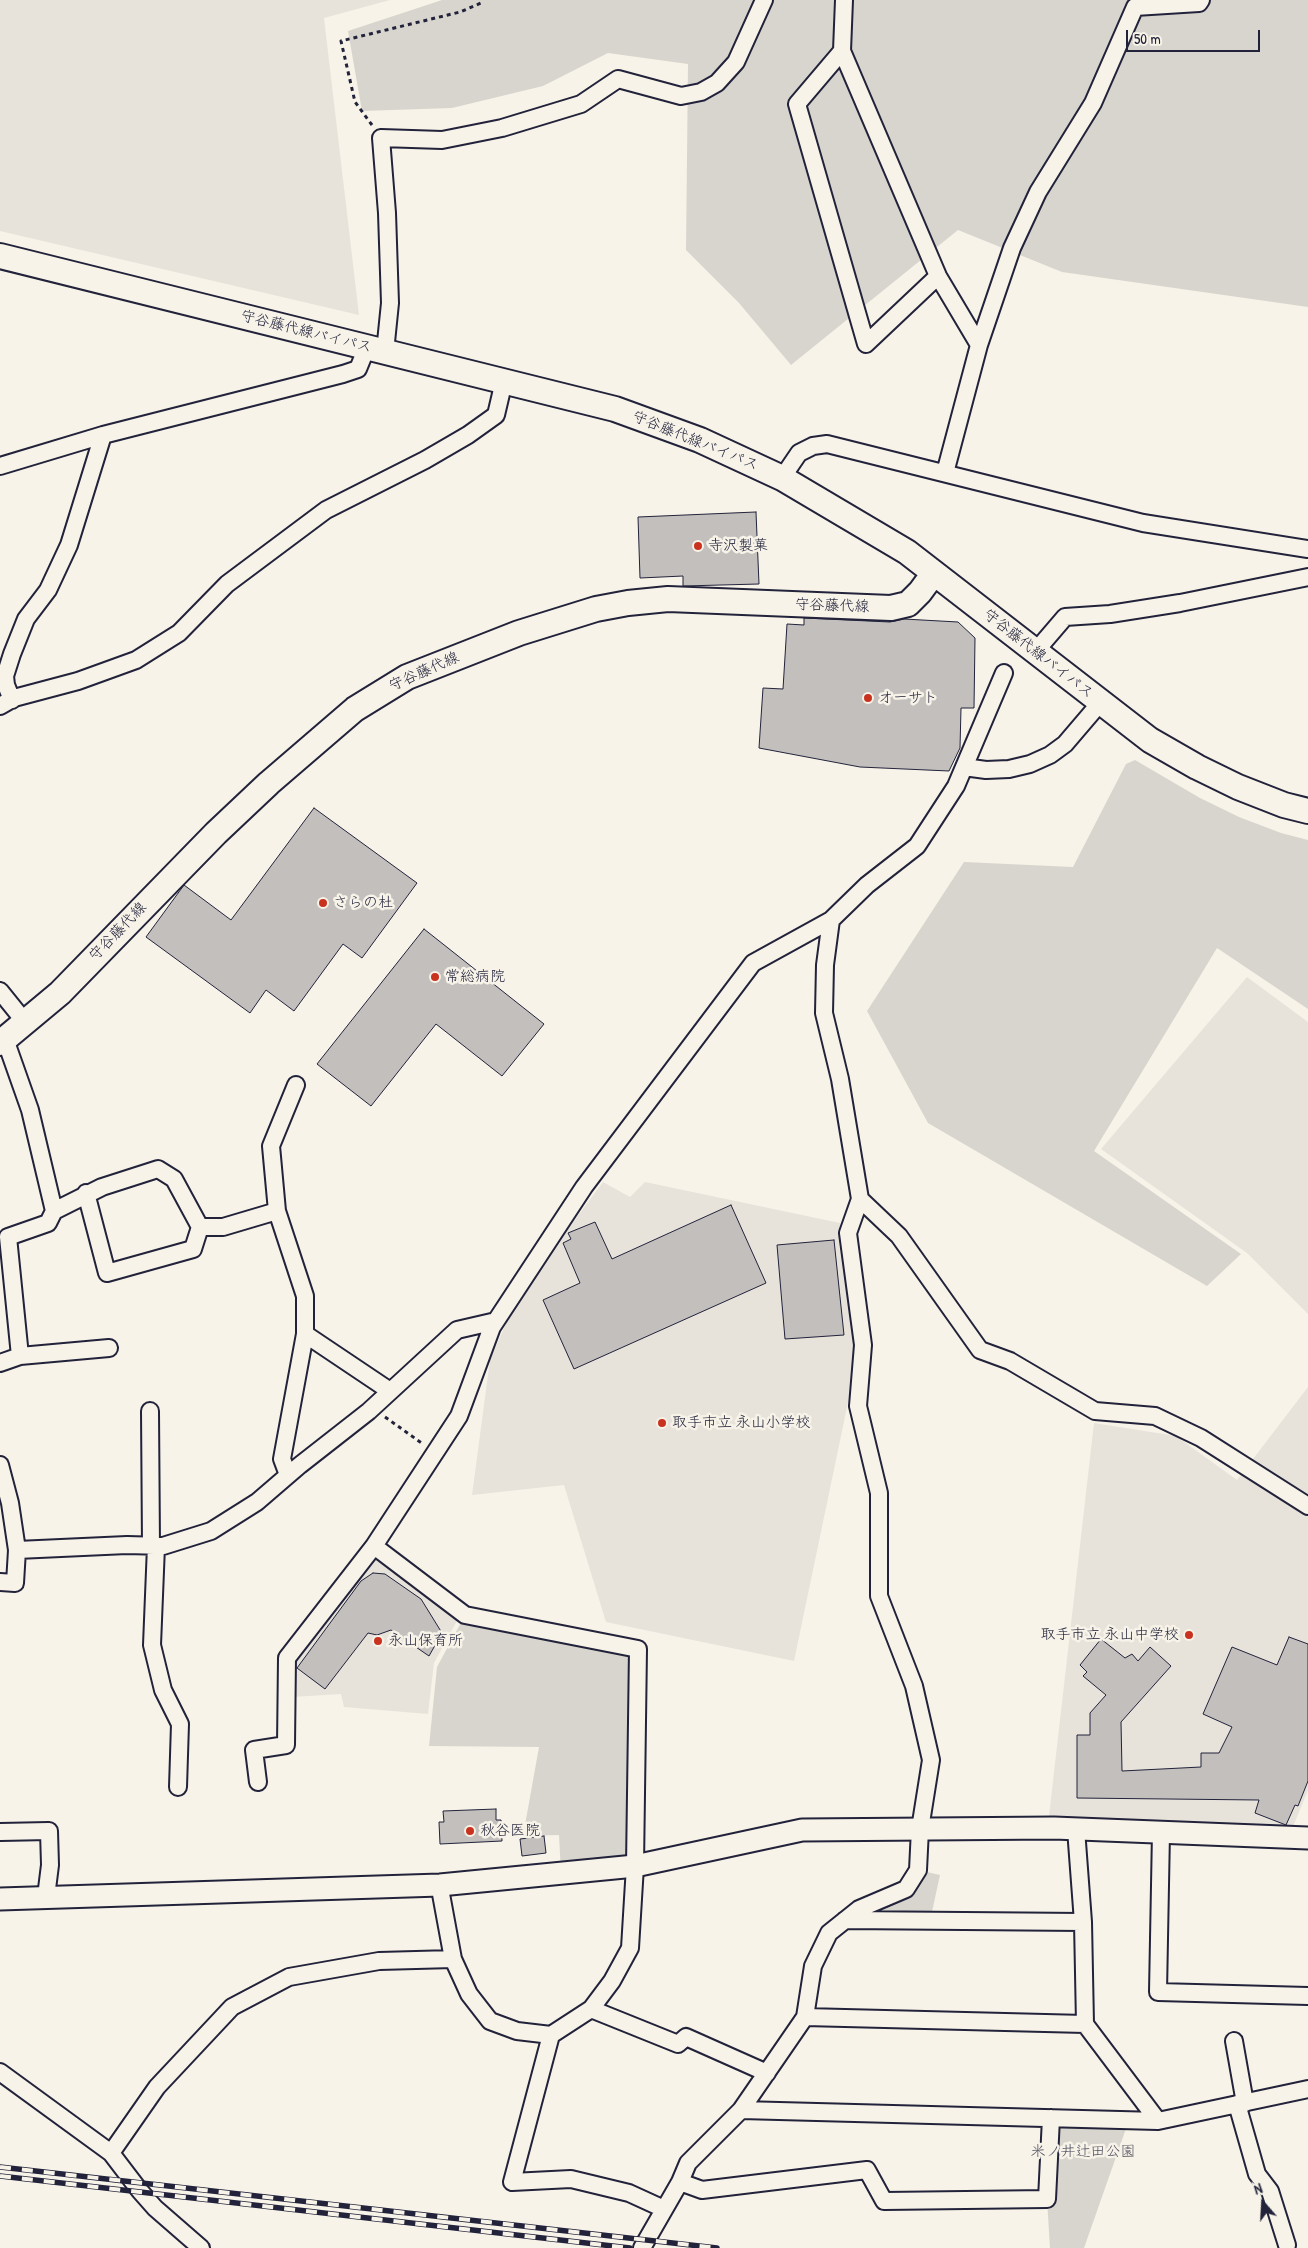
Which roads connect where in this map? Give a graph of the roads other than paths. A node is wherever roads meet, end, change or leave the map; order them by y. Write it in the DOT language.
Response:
graph roads {
  1 [pos="764,0"];
  2 [pos="844,0"];
  3 [pos="1201,0"];
  4 [pos="842,51"];
  5 [pos="0,256"];
  6 [pos="938,276"];
  7 [pos="979,345"];
  8 [pos="376,350"];
  9 [pos="504,381"];
  10 [pos="104,434"];
  11 [pos="0,466"];
  12 [pos="945,473"];
  13 [pos="782,478"];
  14 [pos="1308,549"];
  15 [pos="934,573"];
  16 [pos="1308,577"];
  17 [pos="1035,652"];
  18 [pos="1004,673"];
  19 [pos="6,703"];
  20 [pos="1100,703"];
  21 [pos="964,767"];
  22 [pos="1308,811"];
  23 [pos="831,920"];
  24 [pos="0,991"];
  25 [pos="25,1022"];
  26 [pos="3,1041"];
  27 [pos="296,1085"];
  28 [pos="86,1193"];
  29 [pos="860,1199"];
  30 [pos="54,1210"];
  31 [pos="277,1211"];
  32 [pos="200,1228"];
  33 [pos="496,1321"];
  34 [pos="305,1334"];
  35 [pos="109,1348"];
  36 [pos="20,1356"];
  37 [pos="0,1363"];
  38 [pos="390,1391"];
  39 [pos="150,1411"];
  40 [pos="0,1466"];
  41 [pos="288,1475"];
  42 [pos="1308,1506"];
  43 [pos="154,1546"];
  44 [pos="374,1546"];
  45 [pos="17,1550"];
  46 [pos="0,1582"];
  47 [pos="258,1782"];
  48 [pos="178,1787"];
  49 [pos="920,1829"];
  50 [pos="1076,1829"];
  51 [pos="0,1832"];
  52 [pos="1161,1832"];
  53 [pos="1308,1838"];
  54 [pos="635,1866"];
  55 [pos="441,1894"];
  56 [pos="46,1897"];
  57 [pos="0,1899"];
  58 [pos="845,1920"];
  59 [pos="1083,1922"];
  60 [pos="453,1959"];
  61 [pos="1308,1996"];
  62 [pos="591,2010"];
  63 [pos="805,2017"];
  64 [pos="1085,2024"];
  65 [pos="551,2035"];
  66 [pos="1234,2041"];
  67 [pos="0,2072"];
  68 [pos="767,2073"];
  69 [pos="1308,2089"];
  70 [pos="1241,2103"];
  71 [pos="741,2110"];
  72 [pos="1051,2118"];
  73 [pos="1158,2121"];
  74 [pos="111,2153"];
  75 [pos="680,2182"];
  76 [pos="664,2210"];
  77 [pos="1287,2245"];
  78 [pos="201,2248"];
  79 [pos="642,2248"];
  1 -- 8 [label="street"];
  2 -- 4 [label="street"];
  3 -- 7 [label="street"];
  4 -- 6 [label="street"];
  4 -- 6 [label="street"];
  5 -- 8 [label="main road, 守谷藤代線バイパス"];
  6 -- 7 [label="street"];
  7 -- 12 [label="street"];
  8 -- 9 [label="main road, 守谷藤代線バイパス"];
  8 -- 10 [label="street"];
  9 -- 13 [label="main road, 守谷藤代線バイパス"];
  9 -- 19 [label="street"];
  10 -- 11 [label="street"];
  10 -- 19 [label="street"];
  12 -- 13 [label="street"];
  12 -- 14 [label="street"];
  13 -- 15 [label="main road, 守谷藤代線バイパス"];
  15 -- 17 [label="main road, 守谷藤代線バイパス"];
  15 -- 25 [label="main road, 守谷藤代線"];
  16 -- 17 [label="street"];
  17 -- 20 [label="main road, 守谷藤代線バイパス"];
  18 -- 21 [label="street"];
  20 -- 21 [label="street"];
  20 -- 22 [label="main road, 守谷藤代線バイパス"];
  21 -- 23 [label="street"];
  23 -- 29 [label="street"];
  23 -- 33 [label="street"];
  24 -- 25 [label="street"];
  25 -- 26 [label="main road, 守谷藤代線"];
  26 -- 30 [label="street"];
  27 -- 31 [label="street"];
  28 -- 30 [label="street"];
  28 -- 32 [label="street"];
  28 -- 32 [label="street"];
  29 -- 42 [label="street"];
  29 -- 49 [label="street"];
  30 -- 36 [label="street"];
  31 -- 32 [label="street"];
  31 -- 34 [label="street"];
  33 -- 38 [label="street"];
  33 -- 44 [label="street"];
  34 -- 38 [label="street"];
  34 -- 41 [label="street"];
  35 -- 36 [label="street"];
  36 -- 37 [label="street"];
  38 -- 41 [label="street"];
  39 -- 43 [label="street"];
  40 -- 45 [label="street"];
  41 -- 43 [label="street"];
  43 -- 45 [label="street"];
  43 -- 48 [label="street"];
  44 -- 47 [label="street"];
  44 -- 54 [label="street"];
  45 -- 46 [label="street"];
  49 -- 50 [label="street"];
  49 -- 54 [label="street"];
  49 -- 58 [label="street"];
  50 -- 52 [label="street"];
  50 -- 59 [label="street"];
  51 -- 56 [label="street"];
  52 -- 53 [label="street"];
  52 -- 61 [label="street"];
  54 -- 56 [label="street"];
  54 -- 62 [label="street"];
  55 -- 60 [label="street"];
  56 -- 57 [label="street"];
  58 -- 59 [label="street"];
  58 -- 63 [label="street"];
  59 -- 64 [label="street"];
  60 -- 65 [label="street"];
  60 -- 74 [label="street"];
  62 -- 65 [label="street"];
  62 -- 68 [label="street"];
  63 -- 64 [label="street"];
  63 -- 68 [label="street"];
  64 -- 73 [label="street"];
  65 -- 76 [label="street"];
  66 -- 70 [label="street"];
  67 -- 74 [label="street"];
  68 -- 71 [label="street"];
  69 -- 70 [label="street"];
  70 -- 73 [label="street"];
  70 -- 77 [label="street"];
  71 -- 72 [label="street"];
  71 -- 75 [label="street"];
  72 -- 73 [label="street"];
  72 -- 75 [label="street"];
  74 -- 78 [label="street"];
  75 -- 76 [label="street"];
  76 -- 79 [label="street"];
}
